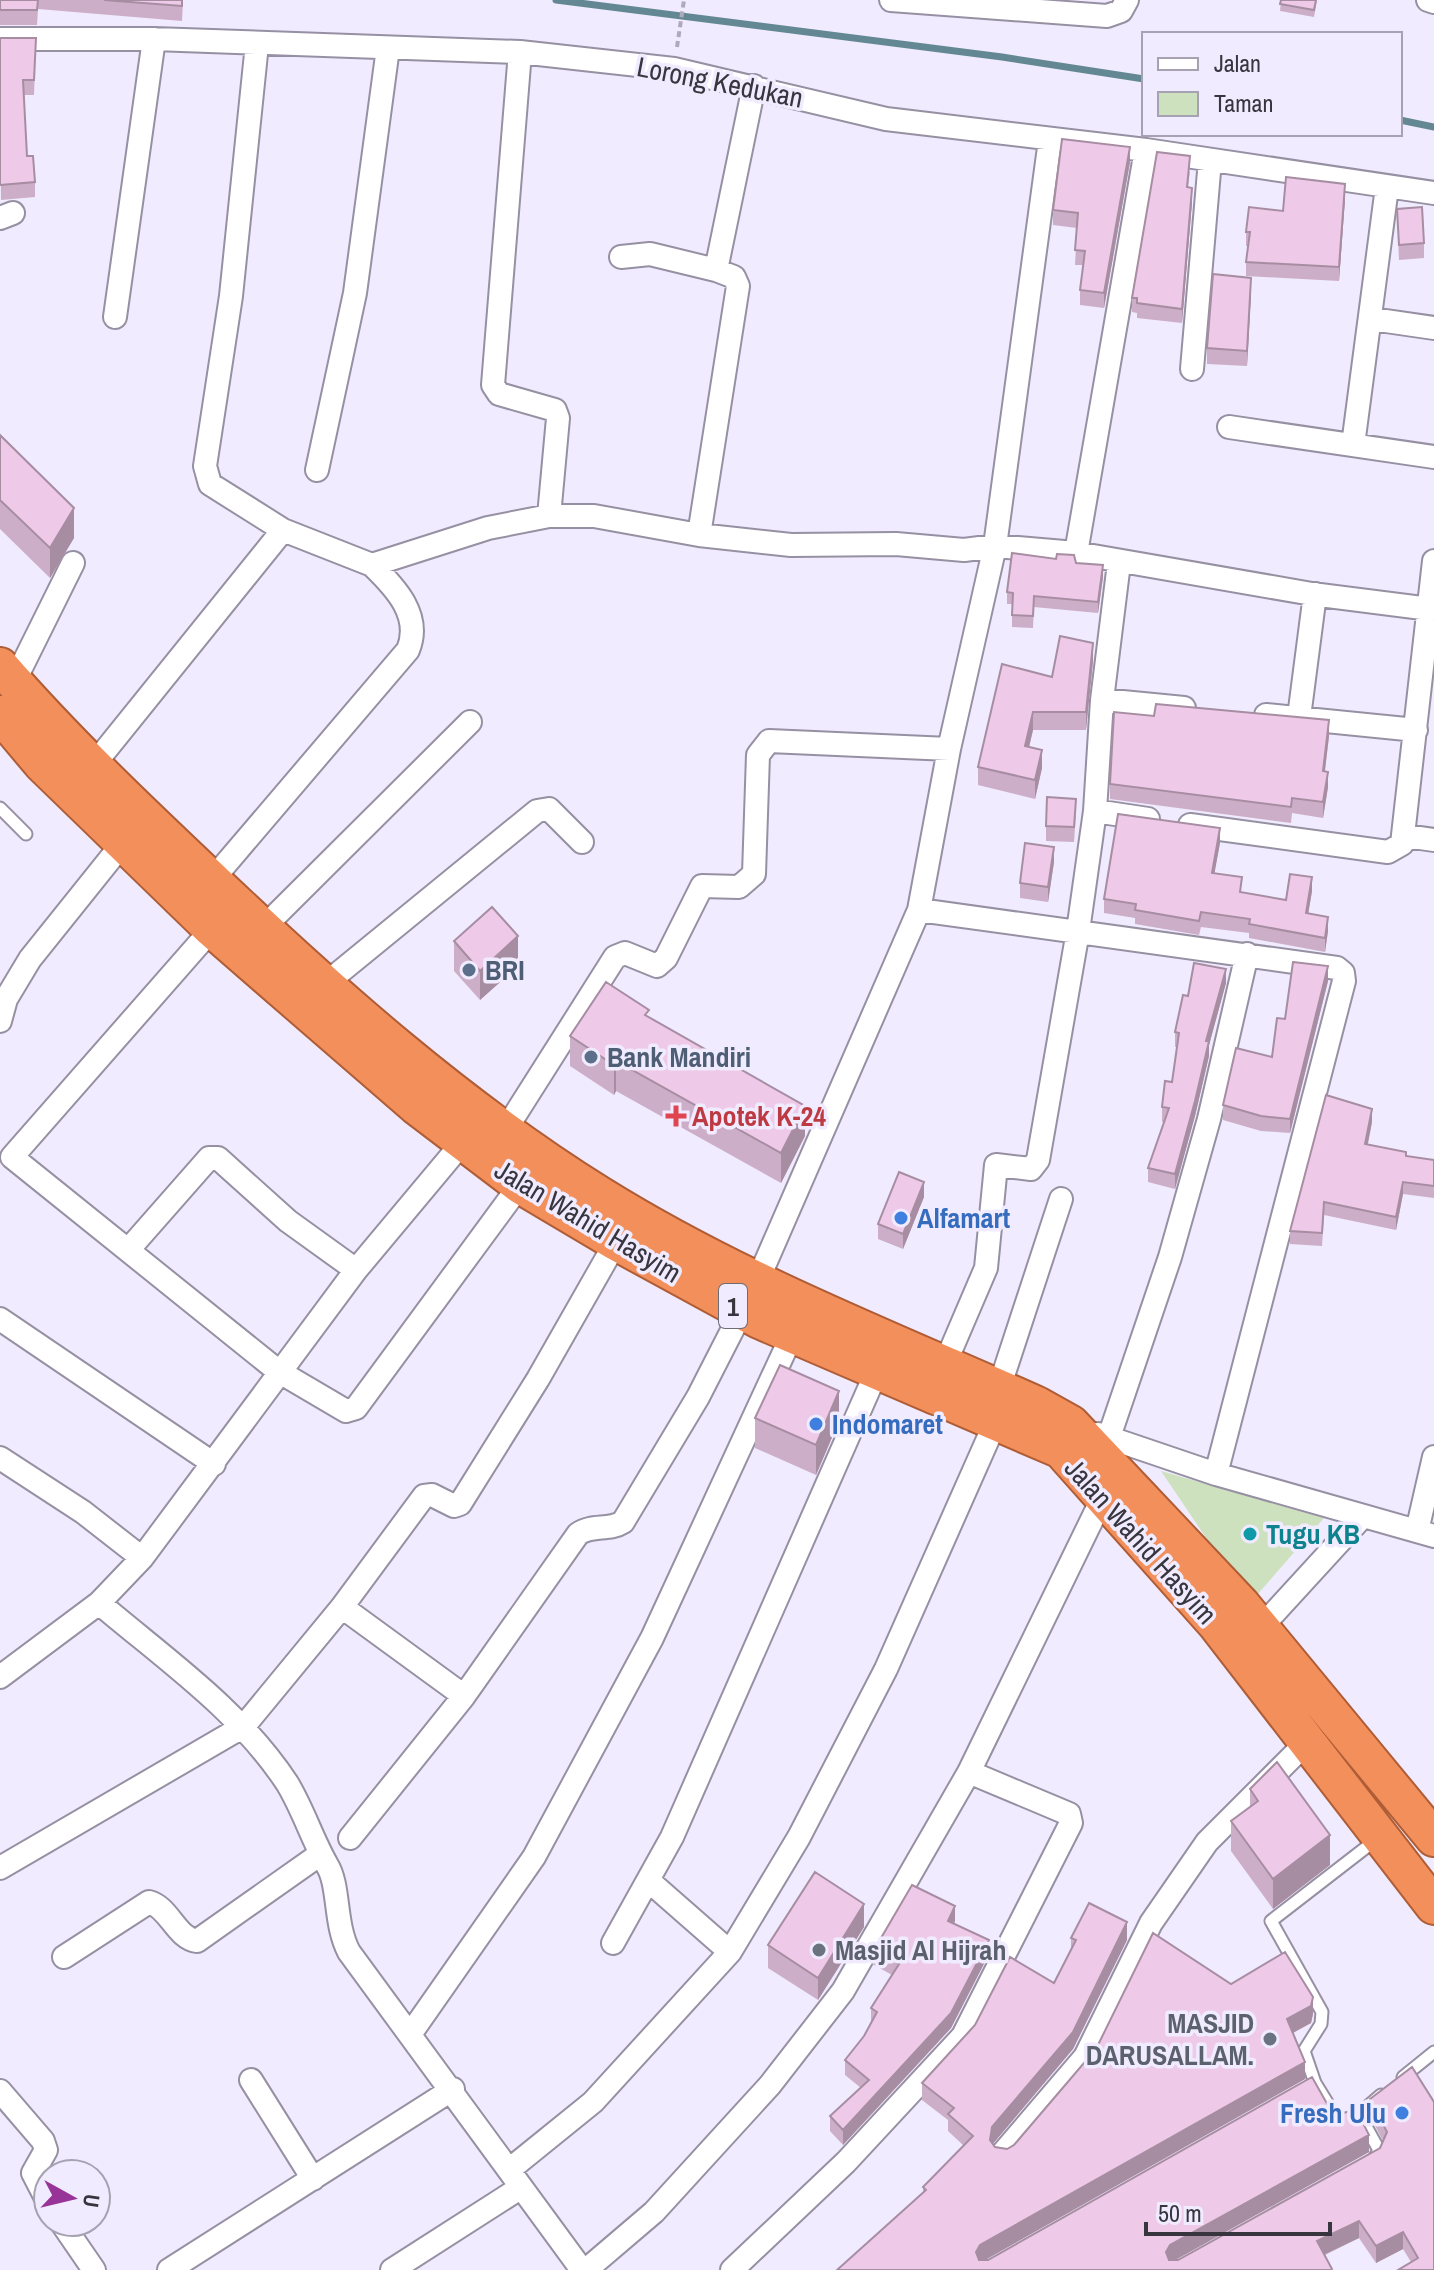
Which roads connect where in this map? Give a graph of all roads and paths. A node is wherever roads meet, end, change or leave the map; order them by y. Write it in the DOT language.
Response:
graph roads {
  1 [pos="684,0"];
  2 [pos="891,0"];
  3 [pos="1127,0"];
  4 [pos="0,39"];
  5 [pos="154,39"];
  6 [pos="257,44"];
  7 [pos="678,44"];
  8 [pos="388,48"];
  9 [pos="520,52"];
  10 [pos="754,86"];
  11 [pos="1050,140"];
  12 [pos="1146,150"];
  13 [pos="1210,160"];
  14 [pos="1387,187"];
  15 [pos="1434,193"];
  16 [pos="621,257"];
  17 [pos="716,270"];
  18 [pos="115,317"];
  19 [pos="1372,319"];
  20 [pos="1434,328"];
  21 [pos="1192,369"];
  22 [pos="1229,427"];
  23 [pos="1353,445"];
  24 [pos="1434,457"];
  25 [pos="317,470"];
  26 [pos="549,516"];
  27 [pos="283,530"];
  28 [pos="699,535"];
  29 [pos="995,546"];
  30 [pos="1076,553"];
  31 [pos="1434,561"];
  32 [pos="73,563"];
  33 [pos="1119,563"];
  34 [pos="372,565"];
  35 [pos="1315,594"];
  36 [pos="1430,609"];
  37 [pos="5,687"];
  38 [pos="1102,700"];
  39 [pos="1204,710"];
  40 [pos="1246,714"];
  41 [pos="1299,717"];
  42 [pos="470,722"];
  43 [pos="1416,730"];
  44 [pos="949,749"];
  45 [pos="92,767"];
  46 [pos="0,808"];
  47 [pos="1095,811"];
  48 [pos="26,834"];
  49 [pos="1406,836"];
  50 [pos="1434,840"];
  51 [pos="582,842"];
  52 [pos="123,843"];
  53 [pos="212,880"];
  54 [pos="919,910"];
  55 [pos="263,928"];
  56 [pos="212,929"];
  57 [pos="1078,931"];
  58 [pos="1247,954"];
  59 [pos="324,985"];
  60 [pos="0,1021"];
  61 [pos="506,1129"];
  62 [pos="463,1142"];
  63 [pos="6,1164"];
  64 [pos="520,1185"];
  65 [pos="1061,1199"];
  66 [pos="616,1242"];
  67 [pos="129,1249"];
  68 [pos="356,1270"];
  69 [pos="750,1297"];
  70 [pos="0,1319"];
  71 [pos="792,1335"];
  72 [pos="944,1366"];
  73 [pos="278,1371"];
  74 [pos="876,1373"];
  75 [pos="997,1404"];
  76 [pos="1071,1424"];
  77 [pos="1109,1437"];
  78 [pos="1434,1457"];
  79 [pos="1,1461"];
  80 [pos="214,1464"];
  81 [pos="1216,1474"];
  82 [pos="1104,1495"];
  83 [pos="1363,1516"];
  84 [pos="1425,1533"];
  85 [pos="142,1558"];
  86 [pos="99,1603"];
  87 [pos="342,1607"];
  88 [pos="1248,1640"];
  89 [pos="0,1677"];
  90 [pos="464,1696"];
  91 [pos="244,1726"];
  92 [pos="1307,1742"];
  93 [pos="969,1772"];
  94 [pos="1380,1836"];
  95 [pos="350,1838"];
  96 [pos="1434,1838"];
  97 [pos="319,1855"];
  98 [pos="0,1868"];
  99 [pos="649,1881"];
  100 [pos="1434,1906"];
  101 [pos="613,1943"];
  102 [pos="730,1952"];
  103 [pos="64,1957"];
  104 [pos="411,2033"];
  105 [pos="1434,2052"];
  106 [pos="251,2080"];
  107 [pos="1315,2083"];
  108 [pos="453,2089"];
  109 [pos="0,2091"];
  110 [pos="1300,2091"];
  111 [pos="1359,2114"];
  112 [pos="1003,2153"];
  113 [pos="41,2158"];
  114 [pos="1365,2164"];
  115 [pos="313,2179"];
  116 [pos="514,2179"];
  117 [pos="72,2238"];
  118 [pos="94,2270"];
  119 [pos="169,2270"];
  120 [pos="392,2270"];
  121 [pos="584,2270"];
  122 [pos="732,2270"];
  1 -- 7 [label="path"];
  2 -- 3 [label="street"];
  4 -- 5 [label="street, Lorong Kedukan"];
  5 -- 6 [label="street, Lorong Kedukan"];
  5 -- 18 [label="street"];
  6 -- 8 [label="street, Lorong Kedukan"];
  6 -- 27 [label="street"];
  8 -- 9 [label="street, Lorong Kedukan"];
  8 -- 25 [label="street"];
  9 -- 10 [label="street, Lorong Kedukan"];
  9 -- 26 [label="street"];
  10 -- 11 [label="street, Lorong Kedukan"];
  10 -- 17 [label="street"];
  11 -- 12 [label="street, Lorong Kedukan"];
  11 -- 29 [label="street"];
  12 -- 13 [label="street, Lorong Kedukan"];
  12 -- 30 [label="street"];
  13 -- 14 [label="street, Lorong Kedukan"];
  13 -- 21 [label="street"];
  14 -- 15 [label="street, Lorong Kedukan"];
  14 -- 19 [label="street"];
  16 -- 17 [label="street"];
  17 -- 28 [label="street"];
  19 -- 20 [label="street"];
  19 -- 23 [label="street"];
  22 -- 23 [label="street"];
  23 -- 24 [label="street"];
  26 -- 28 [label="street"];
  26 -- 34 [label="street"];
  27 -- 34 [label="street"];
  27 -- 45 [label="street"];
  28 -- 29 [label="street"];
  29 -- 30 [label="street"];
  29 -- 44 [label="street"];
  30 -- 33 [label="street"];
  31 -- 36 [label="street"];
  32 -- 37 [label="street"];
  33 -- 35 [label="street"];
  33 -- 38 [label="street"];
  34 -- 53 [label="street"];
  35 -- 36 [label="street"];
  35 -- 41 [label="street"];
  36 -- 43 [label="street"];
  37 -- 45 [label="highway, Jalan Wahid Hasyim / 1"];
  37 -- 52 [label="highway, Jalan Wahid Hasyim / 1"];
  38 -- 39 [label="street"];
  38 -- 47 [label="street"];
  40 -- 41 [label="street"];
  41 -- 43 [label="street"];
  42 -- 55 [label="street"];
  43 -- 49 [label="street"];
  44 -- 54 [label="street"];
  44 -- 61 [label="street"];
  45 -- 53 [label="highway, Jalan Wahid Hasyim / 1"];
  46 -- 48 [label="lane"];
  47 -- 49 [label="street"];
  47 -- 57 [label="street"];
  49 -- 50 [label="street"];
  51 -- 59 [label="street"];
  52 -- 56 [label="highway, Jalan Wahid Hasyim / 1"];
  52 -- 60 [label="street"];
  53 -- 55 [label="highway, Jalan Wahid Hasyim / 1"];
  54 -- 57 [label="street"];
  54 -- 69 [label="street"];
  55 -- 59 [label="highway, Jalan Wahid Hasyim / 1"];
  56 -- 62 [label="highway, Jalan Wahid Hasyim / 1"];
  56 -- 63 [label="street"];
  57 -- 58 [label="street"];
  57 -- 72 [label="street"];
  58 -- 77 [label="street"];
  58 -- 81 [label="street"];
  59 -- 61 [label="highway, Jalan Wahid Hasyim / 1"];
  61 -- 69 [label="highway, Jalan Wahid Hasyim / 1"];
  62 -- 64 [label="highway, Jalan Wahid Hasyim / 1"];
  62 -- 68 [label="street"];
  63 -- 67 [label="street"];
  64 -- 66 [label="highway, Jalan Wahid Hasyim / 1"];
  64 -- 73 [label="street"];
  65 -- 75 [label="street"];
  66 -- 69 [label="highway, Jalan Wahid Hasyim / 1"];
  66 -- 87 [label="street"];
  67 -- 68 [label="street"];
  67 -- 73 [label="street"];
  68 -- 73 [label="street"];
  69 -- 71 [label="highway, Jalan Wahid Hasyim / 1"];
  69 -- 72 [label="highway, Jalan Wahid Hasyim / 1"];
  69 -- 90 [label="street"];
  70 -- 80 [label="street"];
  71 -- 74 [label="highway, Jalan Wahid Hasyim / 1"];
  71 -- 104 [label="street"];
  72 -- 75 [label="highway, Jalan Wahid Hasyim / 1"];
  73 -- 80 [label="street"];
  74 -- 75 [label="highway, Jalan Wahid Hasyim / 1"];
  74 -- 99 [label="street"];
  75 -- 76 [label="highway, Jalan Wahid Hasyim / 1"];
  75 -- 82 [label="highway, Jalan Wahid Hasyim / 1"];
  75 -- 102 [label="street"];
  76 -- 77 [label="street"];
  76 -- 88 [label="highway, Jalan Wahid Hasyim / 1"];
  77 -- 81 [label="street"];
  78 -- 84 [label="street"];
  79 -- 85 [label="street"];
  80 -- 85 [label="street"];
  81 -- 83 [label="street"];
  82 -- 88 [label="highway, Jalan Wahid Hasyim / 1"];
  82 -- 93 [label="street"];
  83 -- 84 [label="street"];
  83 -- 88 [label="street"];
  85 -- 86 [label="street"];
  86 -- 89 [label="street"];
  86 -- 91 [label="street"];
  87 -- 90 [label="street"];
  87 -- 91 [label="street"];
  88 -- 92 [label="highway, Jalan Wahid Hasyim / 1"];
  88 -- 96 [label="highway, Jalan Wahid Hasyim / 1"];
  90 -- 95 [label="street"];
  91 -- 97 [label="street"];
  91 -- 98 [label="street"];
  92 -- 94 [label="highway, Jalan Wahid Hasyim / 1"];
  92 -- 112 [label="street"];
  93 -- 121 [label="street"];
  93 -- 122 [label="street"];
  94 -- 100 [label="highway, Jalan Wahid Hasyim / 1"];
  94 -- 107 [label="lane"];
  97 -- 103 [label="street"];
  97 -- 104 [label="street"];
  99 -- 101 [label="street"];
  99 -- 102 [label="street"];
  102 -- 116 [label="street"];
  104 -- 108 [label="street"];
  105 -- 111 [label="lane"];
  106 -- 115 [label="street"];
  107 -- 110 [label="lane"];
  107 -- 111 [label="lane"];
  108 -- 115 [label="street"];
  108 -- 116 [label="street"];
  109 -- 113 [label="street"];
  111 -- 114 [label="lane"];
  115 -- 119 [label="street"];
  116 -- 120 [label="street"];
  116 -- 121 [label="street"];
  117 -- 118 [label="street"];
}
